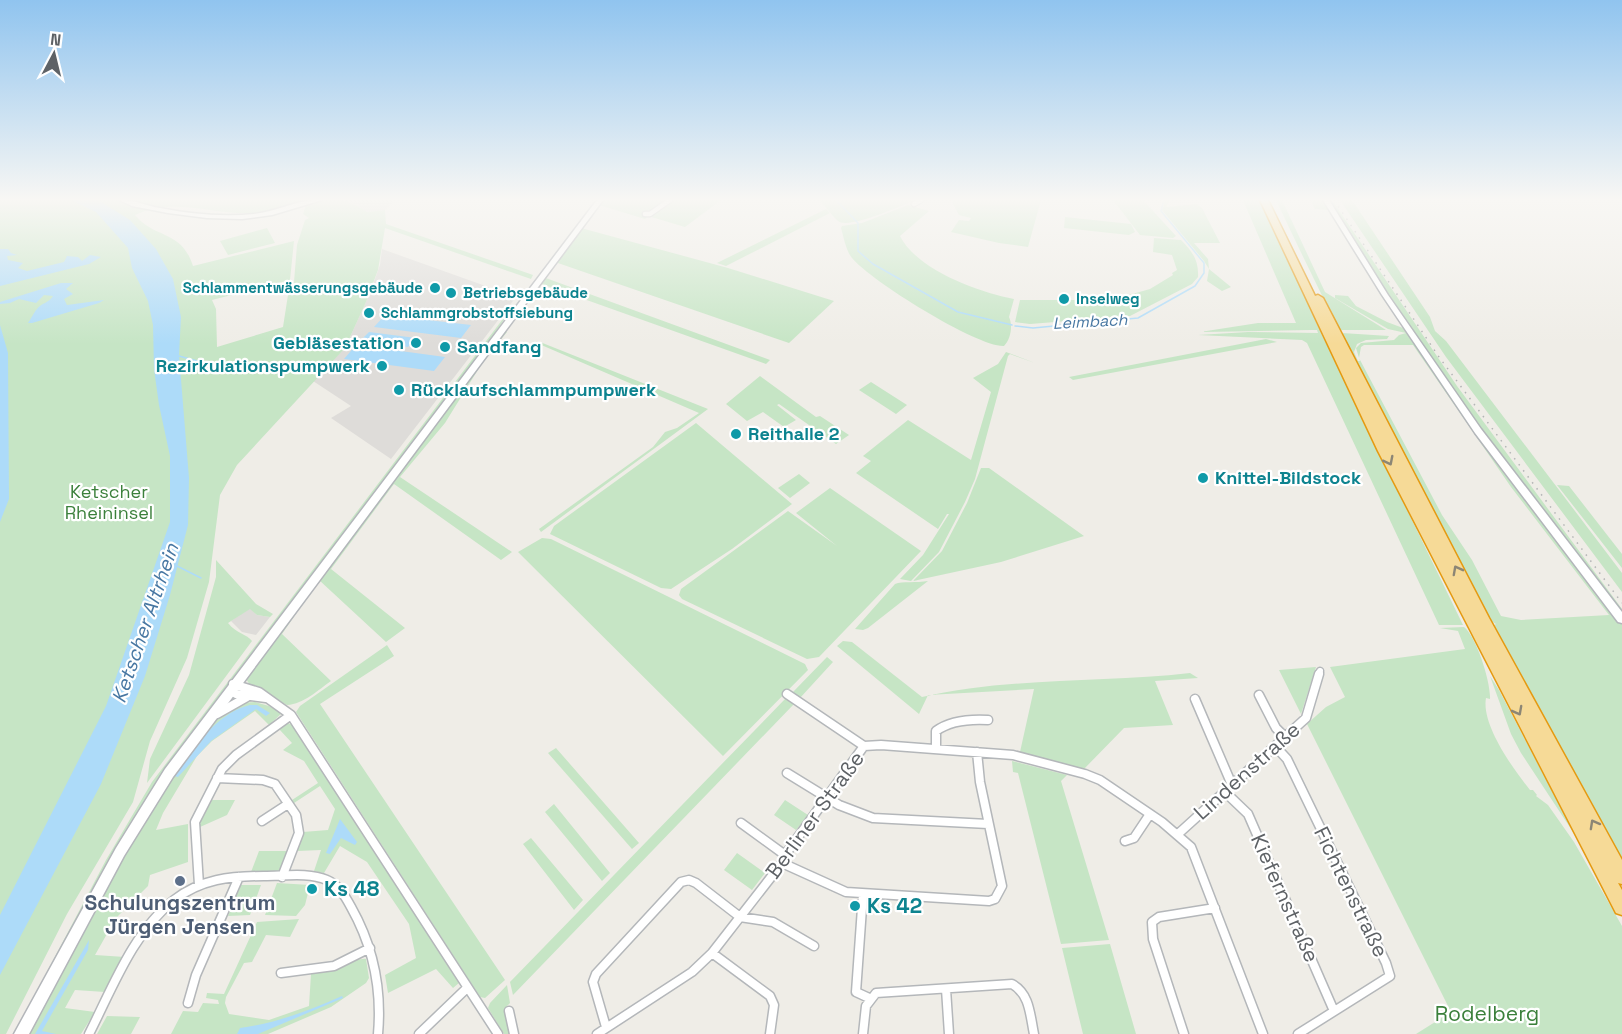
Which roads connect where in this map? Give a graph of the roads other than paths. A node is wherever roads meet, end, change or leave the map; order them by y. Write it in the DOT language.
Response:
graph roads {
  1 [pos="562,248"];
  2 [pos="1287,248"];
  3 [pos="1295,248"];
  4 [pos="1356,248"];
  5 [pos="1622,619"];
  6 [pos="1479,625"];
  7 [pos="1320,671"];
  8 [pos="234,684"];
  9 [pos="787,694"];
  10 [pos="1259,694"];
  11 [pos="248,697"];
  12 [pos="266,698"];
  13 [pos="1195,699"];
  14 [pos="291,715"];
  15 [pos="988,720"];
  16 [pos="207,721"];
  17 [pos="1285,737"];
  18 [pos="864,746"];
  19 [pos="1275,746"];
  20 [pos="936,749"];
  21 [pos="977,752"];
  22 [pos="787,773"];
  23 [pos="217,778"];
  24 [pos="1232,785"];
  25 [pos="1225,792"];
  26 [pos="827,799"];
  27 [pos="288,804"];
  28 [pos="1150,814"];
  29 [pos="262,822"];
  30 [pos="741,823"];
  31 [pos="988,824"];
  32 [pos="1178,834"];
  33 [pos="1125,841"];
  34 [pos="784,859"];
  35 [pos="282,876"];
  36 [pos="1622,876"];
  37 [pos="239,877"];
  38 [pos="199,885"];
  39 [pos="863,894"];
  40 [pos="1622,907"];
  41 [pos="1215,908"];
  42 [pos="740,917"];
  43 [pos="814,946"];
  44 [pos="370,948"];
  45 [pos="712,953"];
  46 [pos="281,973"];
  47 [pos="467,988"];
  48 [pos="946,989"];
  49 [pos="869,998"];
  50 [pos="188,1003"];
  51 [pos="509,1011"];
  52 [pos="1334,1011"];
  53 [pos="606,1028"];
  54 [pos="21,1034"];
  55 [pos="89,1034"];
  56 [pos="378,1034"];
  57 [pos="419,1034"];
  58 [pos="498,1034"];
  59 [pos="514,1034"];
  60 [pos="597,1034"];
  61 [pos="770,1034"];
  62 [pos="863,1034"];
  63 [pos="949,1034"];
  64 [pos="1034,1034"];
  65 [pos="1184,1034"];
  66 [pos="1263,1034"];
  67 [pos="1298,1034"];
  1 -- 8 [label="street"];
  2 -- 6 [label="highway, one-way"];
  6 -- 3 [label="highway, one-way"];
  4 -- 5 [label="street"];
  36 -- 6 [label="highway, one-way"];
  6 -- 40 [label="highway, one-way"];
  7 -- 17 [label="street, Lindenstraße"];
  8 -- 11 [label="street"];
  8 -- 12 [label="street"];
  8 -- 16 [label="street"];
  9 -- 18 [label="street"];
  10 -- 17 [label="street"];
  11 -- 12 [label="street"];
  11 -- 16 [label="street"];
  12 -- 14 [label="street"];
  13 -- 24 [label="street"];
  14 -- 23 [label="street"];
  14 -- 47 [label="street"];
  15 -- 20 [label="street"];
  16 -- 54 [label="street"];
  17 -- 19 [label="street, Lindenstraße"];
  18 -- 20 [label="street, Berliner Straße"];
  18 -- 26 [label="street, Berliner Straße"];
  19 -- 24 [label="street, Lindenstraße"];
  19 -- 52 [label="street, Fichtenstraße"];
  20 -- 21 [label="street, Berliner Straße"];
  21 -- 28 [label="street, Berliner Straße"];
  21 -- 31 [label="street"];
  22 -- 26 [label="street"];
  23 -- 27 [label="street"];
  23 -- 38 [label="street"];
  24 -- 25 [label="street, Lindenstraße"];
  25 -- 32 [label="street, Lindenstraße"];
  25 -- 52 [label="street, Kiefernstraße"];
  26 -- 31 [label="street"];
  26 -- 34 [label="street, Berliner Straße"];
  27 -- 29 [label="street"];
  27 -- 35 [label="street"];
  28 -- 32 [label="street, Berliner Straße"];
  28 -- 33 [label="street"];
  30 -- 34 [label="street"];
  31 -- 39 [label="street"];
  32 -- 41 [label="street, Berliner Straße"];
  34 -- 39 [label="street"];
  34 -- 42 [label="street, Berliner Straße"];
  35 -- 37 [label="street"];
  35 -- 44 [label="street"];
  37 -- 38 [label="street"];
  37 -- 50 [label="street"];
  38 -- 55 [label="street"];
  39 -- 49 [label="street"];
  41 -- 65 [label="street"];
  41 -- 66 [label="street, Berliner Straße"];
  42 -- 43 [label="street"];
  42 -- 45 [label="street, Berliner Straße"];
  42 -- 53 [label="street"];
  44 -- 46 [label="street"];
  44 -- 56 [label="street"];
  45 -- 53 [label="street, Berliner Straße"];
  45 -- 61 [label="street"];
  47 -- 57 [label="street"];
  47 -- 58 [label="street"];
  48 -- 49 [label="street"];
  48 -- 63 [label="street"];
  48 -- 64 [label="street"];
  49 -- 62 [label="street"];
  51 -- 59 [label="street"];
  52 -- 67 [label="street, Fichtenstraße"];
  53 -- 60 [label="street, Berliner Straße"];
}
